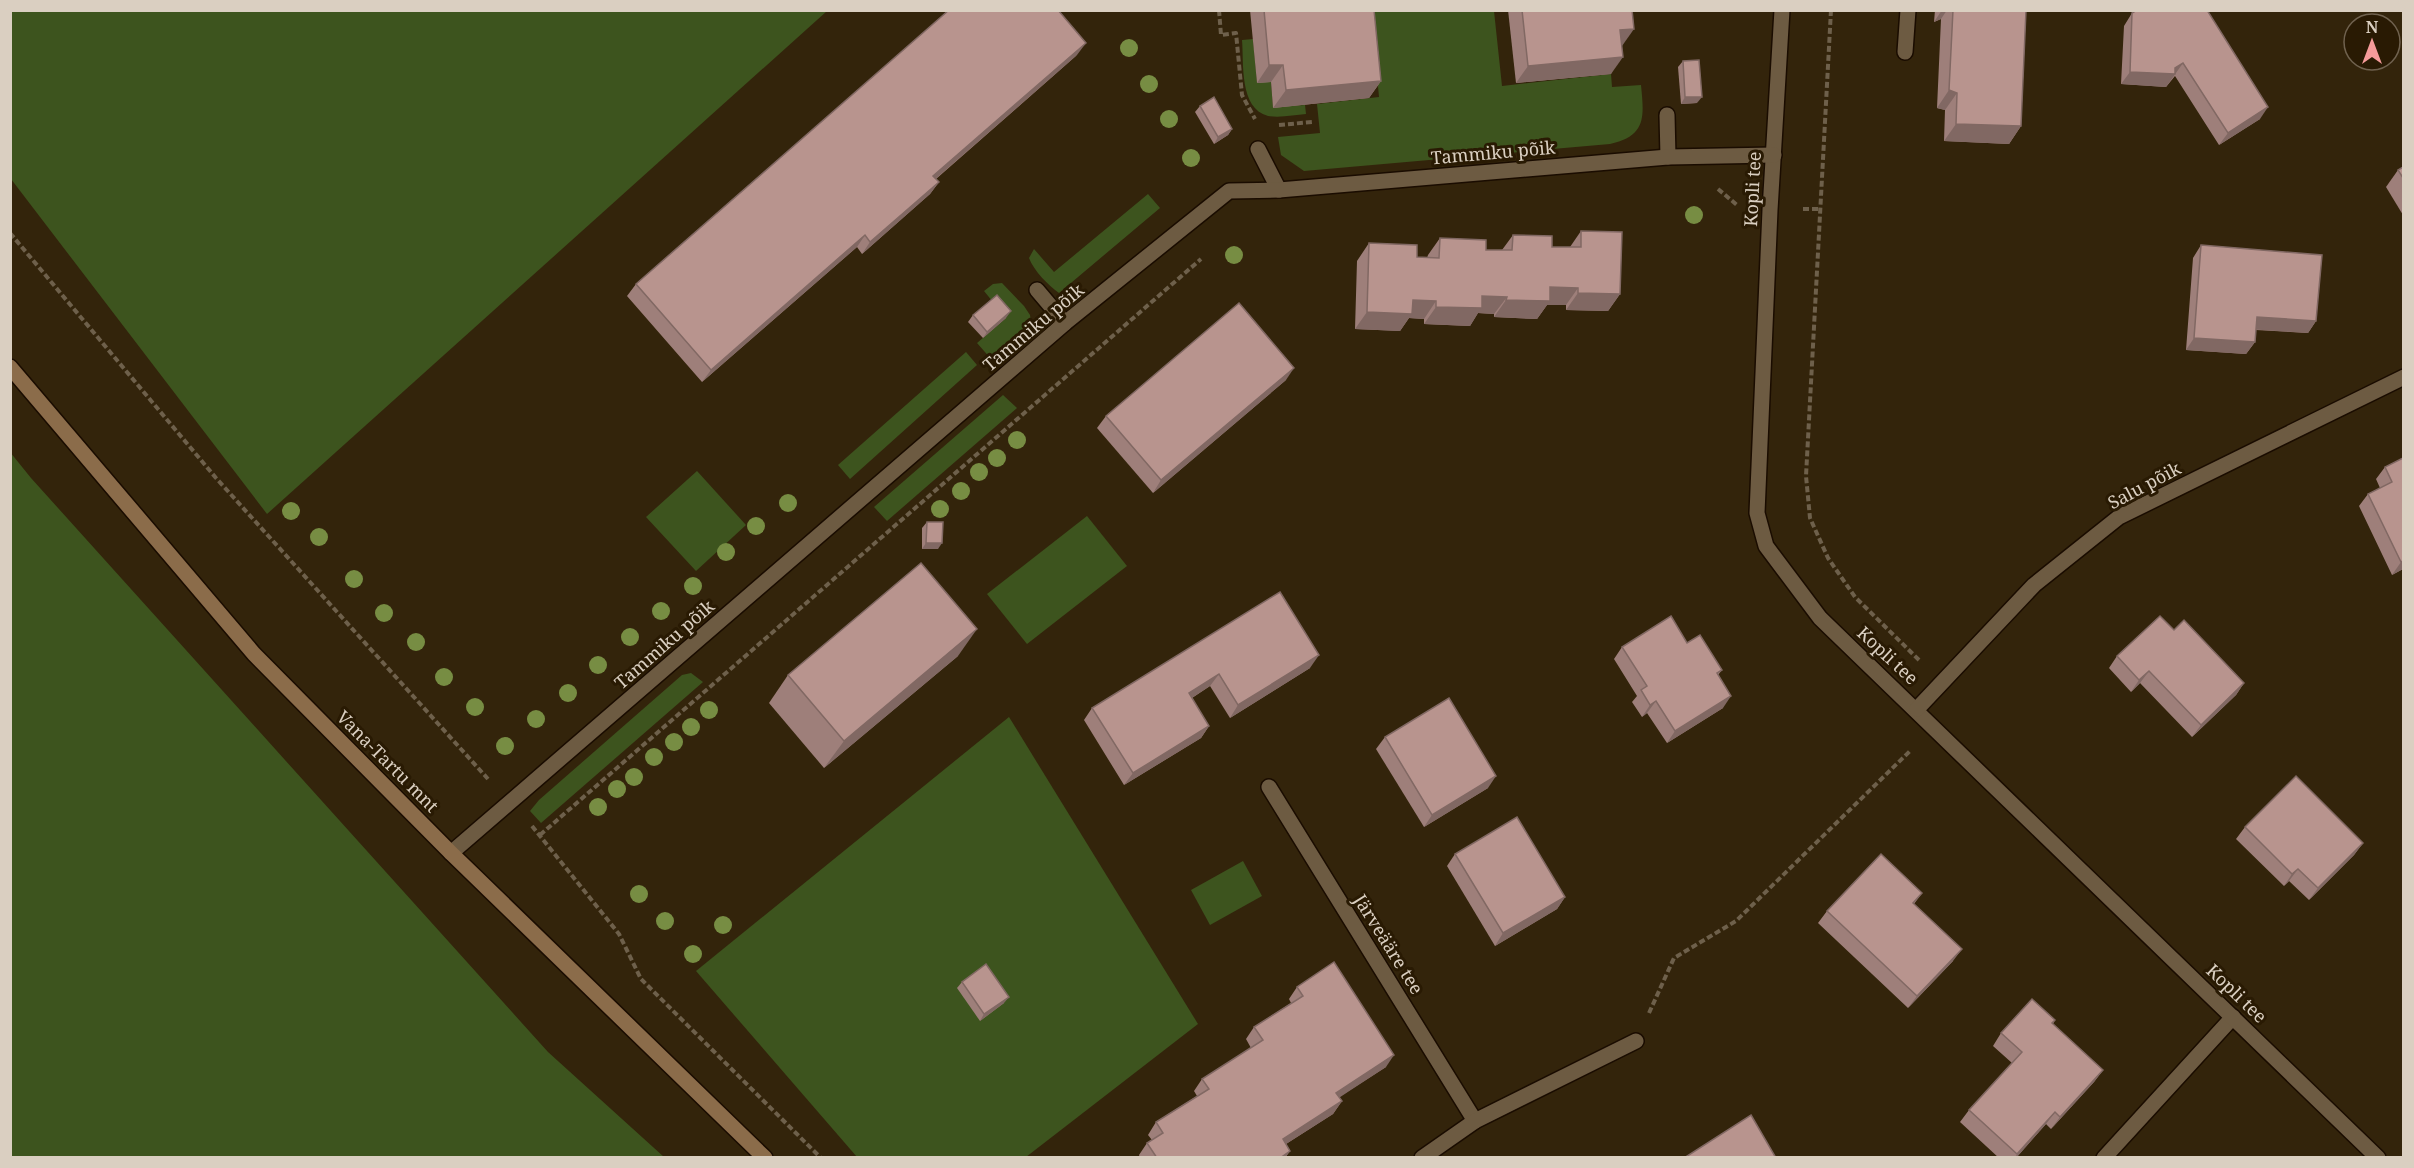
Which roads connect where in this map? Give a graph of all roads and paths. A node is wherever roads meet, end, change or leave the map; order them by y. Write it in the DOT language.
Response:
graph roads {
  1 [pos="1219,10"];
  2 [pos="1782,10"];
  3 [pos="1831,10"];
  4 [pos="1908,10"];
  5 [pos="1905,52"];
  6 [pos="1666,115"];
  7 [pos="1312,123"];
  8 [pos="1271,126"];
  9 [pos="1260,127"];
  10 [pos="1258,149"];
  11 [pos="1774,154"];
  12 [pos="1668,157"];
  13 [pos="1279,190"];
  14 [pos="10,233"];
  15 [pos="1203,257"];
  16 [pos="1037,290"];
  17 [pos="1065,323"];
  18 [pos="10,367"];
  19 [pos="2403,377"];
  20 [pos="1942,682"];
  21 [pos="1917,709"];
  22 [pos="1269,787"];
  23 [pos="509,802"];
  24 [pos="540,835"];
  25 [pos="451,853"];
  26 [pos="2233,1017"];
  27 [pos="1636,1041"];
  28 [pos="1475,1121"];
  29 [pos="765,1158"];
  30 [pos="821,1158"];
  31 [pos="1422,1158"];
  32 [pos="2104,1158"];
  33 [pos="2378,1158"];
  1 -- 9 [label="path"];
  2 -- 11 [label="street, Kopli tee"];
  3 -- 20 [label="path"];
  4 -- 5 [label="street"];
  6 -- 12 [label="street"];
  7 -- 8 [label="path"];
  10 -- 13 [label="street"];
  11 -- 12 [label="street, Tammiku põik"];
  11 -- 21 [label="street, Kopli tee"];
  12 -- 13 [label="street, Tammiku põik"];
  13 -- 17 [label="street, Tammiku põik"];
  14 -- 23 [label="path"];
  15 -- 24 [label="path"];
  16 -- 17 [label="street"];
  17 -- 23 [label="street, Tammiku põik"];
  18 -- 25 [label="street, Vana-Tartu mnt"];
  19 -- 20 [label="street, Salu põik"];
  20 -- 21 [label="street, Salu põik"];
  21 -- 26 [label="street, Kopli tee"];
  21 -- 27 [label="path"];
  22 -- 28 [label="street, Järveääre tee"];
  23 -- 24 [label="path"];
  23 -- 25 [label="street, Tammiku põik"];
  24 -- 30 [label="path"];
  25 -- 29 [label="street, Vana-Tartu mnt"];
  26 -- 32 [label="street"];
  26 -- 33 [label="street, Kopli tee"];
  27 -- 28 [label="street"];
  28 -- 31 [label="street"];
}
